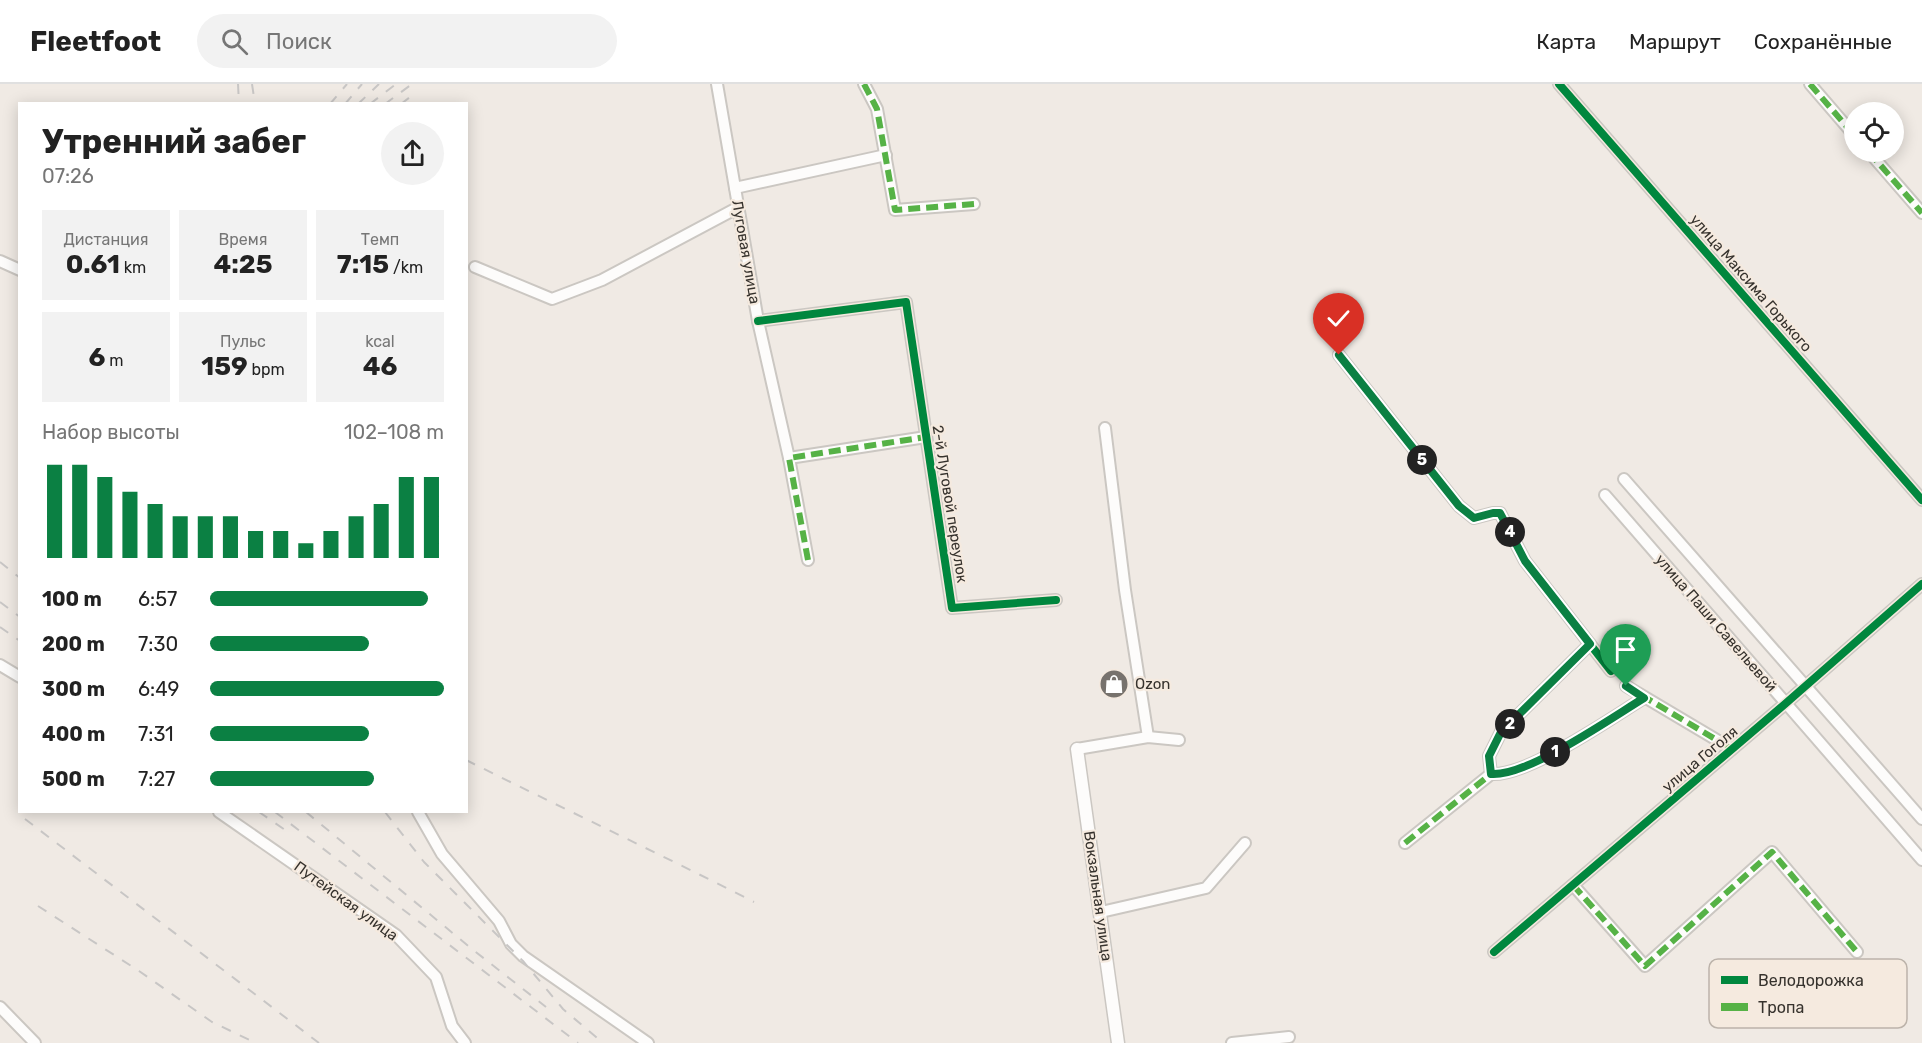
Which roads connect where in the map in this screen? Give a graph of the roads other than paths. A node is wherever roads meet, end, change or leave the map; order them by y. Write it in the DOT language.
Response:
graph roads {
  1 [pos="717,84"];
  2 [pos="864,84"];
  3 [pos="1559,84"];
  4 [pos="1810,84"];
  5 [pos="1844,123"];
  6 [pos="886,156"];
  7 [pos="1878,162"];
  8 [pos="735,188"];
  9 [pos="975,204"];
  10 [pos="739,207"];
  11 [pos="1922,213"];
  12 [pos="0,261"];
  13 [pos="475,267"];
  14 [pos="18,269"];
  15 [pos="758,321"];
  16 [pos="1339,355"];
  17 [pos="1105,428"];
  18 [pos="926,437"];
  19 [pos="789,458"];
  20 [pos="1624,478"];
  21 [pos="1605,495"];
  22 [pos="1922,500"];
  23 [pos="808,560"];
  24 [pos="1922,584"];
  25 [pos="1056,600"];
  26 [pos="1590,644"];
  27 [pos="0,665"];
  28 [pos="1611,671"];
  29 [pos="18,676"];
  30 [pos="1626,686"];
  31 [pos="1806,686"];
  32 [pos="1644,698"];
  33 [pos="1785,704"];
  34 [pos="1148,737"];
  35 [pos="1179,740"];
  36 [pos="1077,748"];
  37 [pos="1732,749"];
  38 [pos="1491,774"];
  39 [pos="220,813"];
  40 [pos="419,813"];
  41 [pos="1922,819"];
  42 [pos="1245,843"];
  43 [pos="1405,843"];
  44 [pos="1922,860"];
  45 [pos="1573,885"];
  46 [pos="1101,912"];
  47 [pos="1494,952"];
  48 [pos="1857,952"];
  49 [pos="0,1007"];
  50 [pos="1289,1037"];
  51 [pos="35,1043"];
  52 [pos="465,1043"];
  53 [pos="648,1043"];
  54 [pos="1118,1043"];
  55 [pos="1232,1043"];
  1 -- 8 [label="street, Луговая улица"];
  2 -- 6 [label="street"];
  3 -- 22 [label="street, улица Максима Горького"];
  4 -- 5 [label="street"];
  6 -- 8 [label="street"];
  6 -- 9 [label="street"];
  7 -- 11 [label="street"];
  8 -- 10 [label="street, Луговая улица"];
  10 -- 13 [label="street"];
  10 -- 15 [label="street, Луговая улица"];
  12 -- 14 [label="street"];
  15 -- 18 [label="street, 2-й Луговой переулок"];
  15 -- 19 [label="street, Луговая улица"];
  16 -- 26 [label="street"];
  17 -- 34 [label="street"];
  18 -- 19 [label="street"];
  18 -- 25 [label="street, 2-й Луговой переулок"];
  19 -- 23 [label="street, Луговая улица"];
  20 -- 31 [label="street, улица Паши Савельевой"];
  21 -- 33 [label="street, улица Паши Савельевой"];
  24 -- 31 [label="street, улица Гоголя"];
  26 -- 28 [label="street"];
  26 -- 38 [label="street"];
  27 -- 29 [label="street"];
  30 -- 32 [label="street"];
  31 -- 33 [label="street, улица Гоголя"];
  31 -- 41 [label="street, улица Паши Савельевой"];
  32 -- 37 [label="street"];
  32 -- 38 [label="street"];
  33 -- 37 [label="street, улица Гоголя"];
  33 -- 44 [label="street, улица Паши Савельевой"];
  34 -- 35 [label="street"];
  34 -- 36 [label="street"];
  36 -- 46 [label="street, Вокзальная улица"];
  37 -- 45 [label="street, улица Гоголя"];
  38 -- 43 [label="street"];
  39 -- 52 [label="street, Путейская улица"];
  40 -- 53 [label="street"];
  42 -- 46 [label="street"];
  45 -- 47 [label="street, улица Гоголя"];
  45 -- 48 [label="street"];
  46 -- 54 [label="street, Вокзальная улица"];
  49 -- 51 [label="street"];
  50 -- 55 [label="street"];
}
